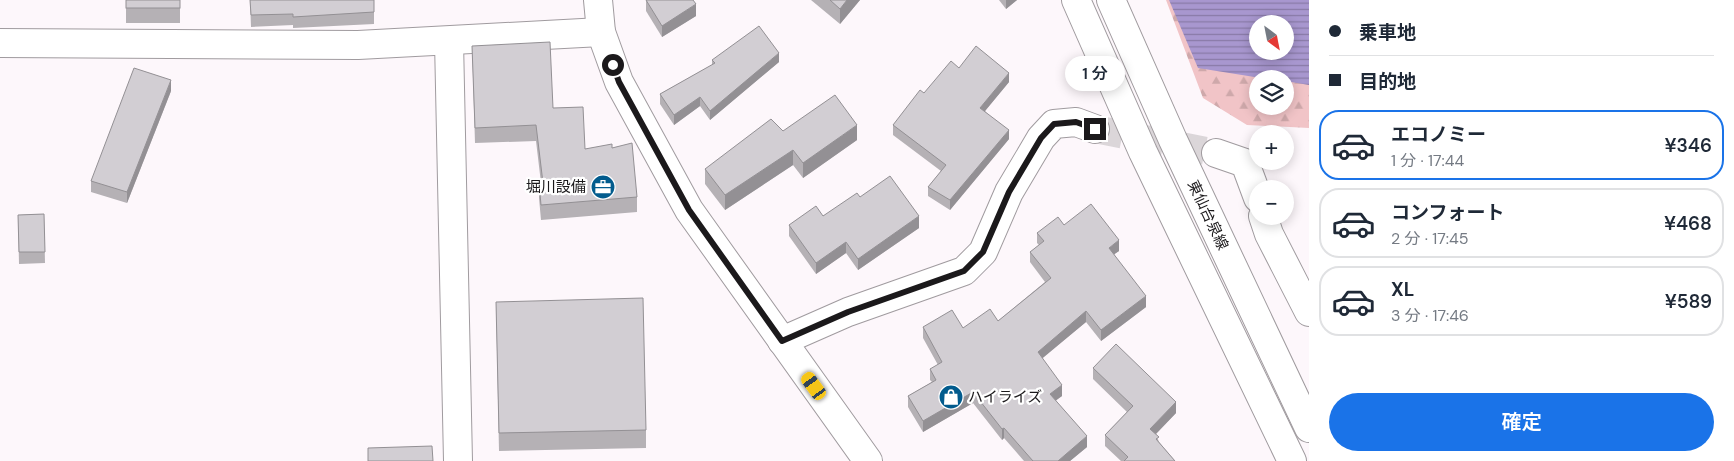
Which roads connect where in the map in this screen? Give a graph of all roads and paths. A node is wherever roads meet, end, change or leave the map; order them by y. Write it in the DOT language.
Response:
graph roads {
  1 [pos="598,0"];
  2 [pos="1076,0"];
  3 [pos="1111,0"];
  4 [pos="601,32"];
  5 [pos="449,41"];
  6 [pos="0,43"];
  7 [pos="1095,129"];
  8 [pos="1216,154"];
  9 [pos="1251,180"];
  10 [pos="1266,225"];
  11 [pos="1309,312"];
  12 [pos="782,341"];
  13 [pos="1309,428"];
  14 [pos="458,461"];
  15 [pos="868,461"];
  16 [pos="1292,461"];
  1 -- 4 [label="street"];
  2 -- 16 [label="street"];
  3 -- 13 [label="street, 東仙台泉線"];
  4 -- 5 [label="street"];
  4 -- 12 [label="street"];
  5 -- 6 [label="street"];
  5 -- 14 [label="street"];
  7 -- 12 [label="street"];
  8 -- 9 [label="street"];
  10 -- 11 [label="street"];
  12 -- 15 [label="street"];
}
